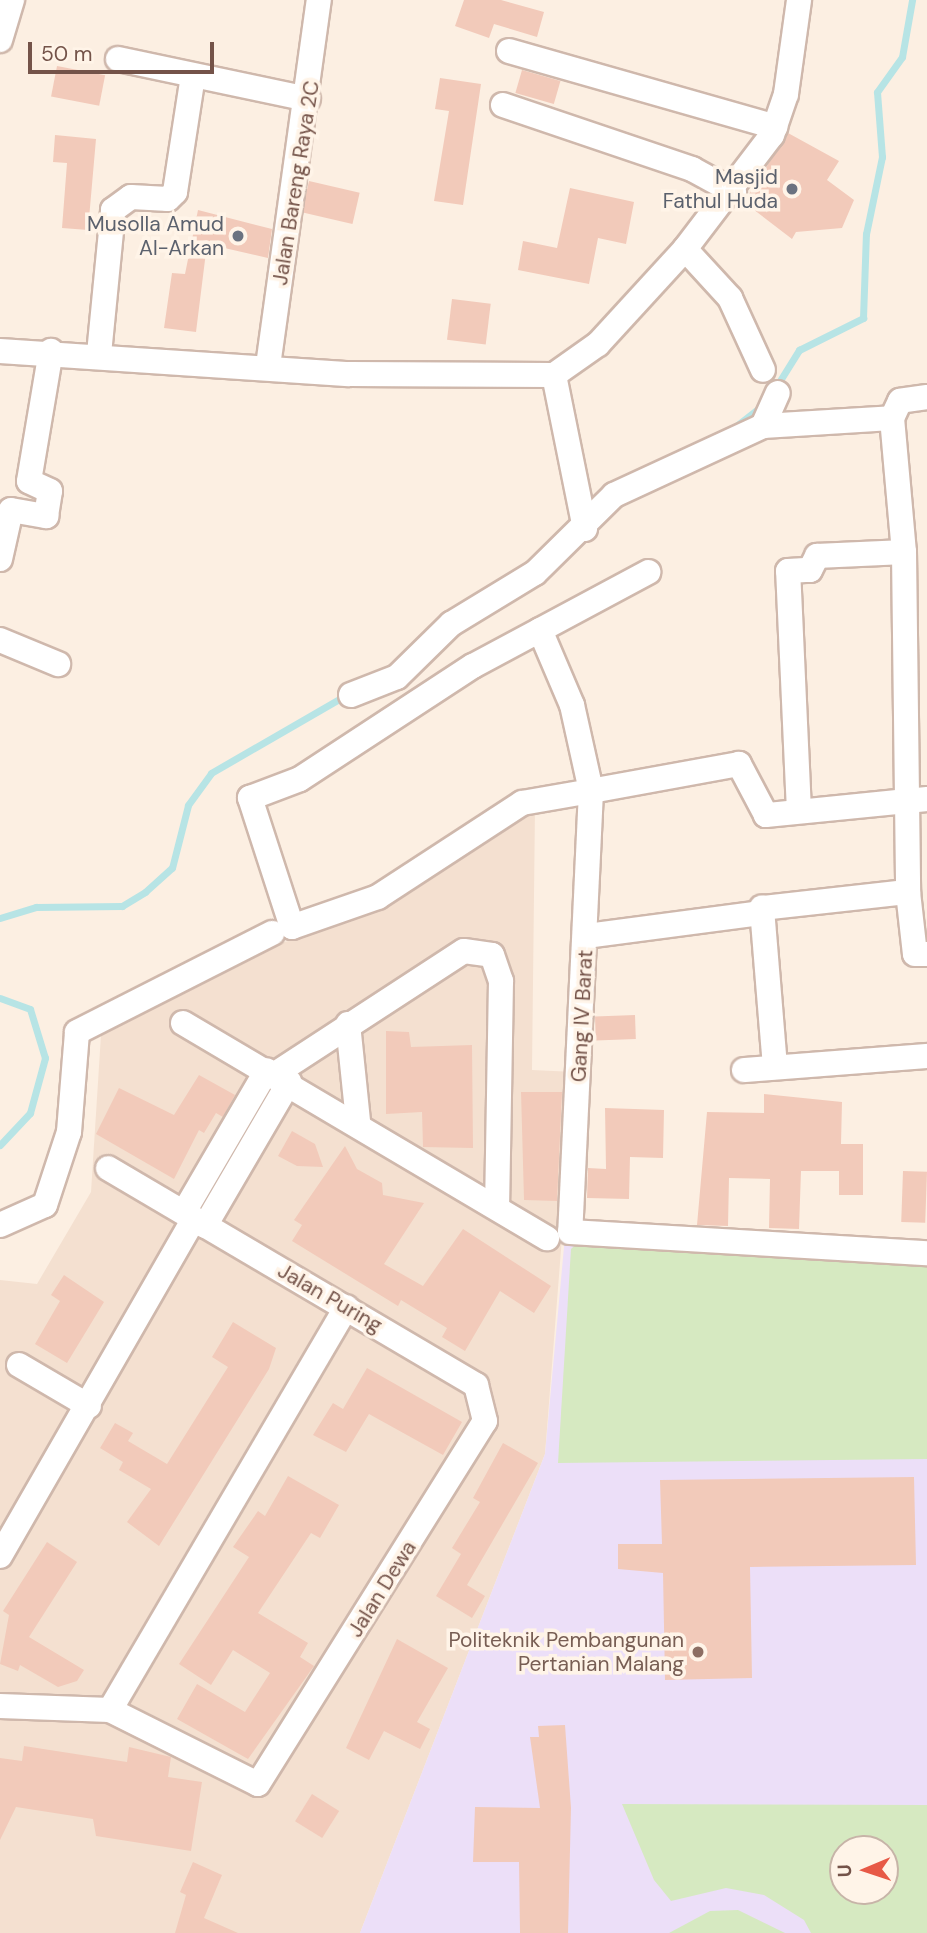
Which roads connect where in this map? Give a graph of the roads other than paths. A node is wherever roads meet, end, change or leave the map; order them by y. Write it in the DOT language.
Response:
graph roads {
  1 [pos="12,0"];
  2 [pos="319,0"];
  3 [pos="799,0"];
  4 [pos="0,40"];
  5 [pos="509,51"];
  6 [pos="118,59"];
  7 [pos="193,76"];
  8 [pos="308,99"];
  9 [pos="503,105"];
  10 [pos="775,127"];
  11 [pos="734,192"];
  12 [pos="685,249"];
  13 [pos="0,351"];
  14 [pos="51,351"];
  15 [pos="99,355"];
  16 [pos="268,366"];
  17 [pos="763,370"];
  18 [pos="554,375"];
  19 [pos="778,393"];
  20 [pos="927,397"];
  21 [pos="892,418"];
  22 [pos="763,426"];
  23 [pos="583,522"];
  24 [pos="904,552"];
  25 [pos="0,559"];
  26 [pos="648,572"];
  27 [pos="540,630"];
  28 [pos="0,640"];
  29 [pos="58,664"];
  30 [pos="351,695"];
  31 [pos="591,791"];
  32 [pos="927,799"];
  33 [pos="902,800"];
  34 [pos="799,811"];
  35 [pos="908,892"];
  36 [pos="761,913"];
  37 [pos="272,933"];
  38 [pos="586,936"];
  39 [pos="927,954"];
  40 [pos="183,1023"];
  41 [pos="348,1024"];
  42 [pos="927,1056"];
  43 [pos="775,1067"];
  44 [pos="744,1070"];
  45 [pos="277,1075"];
  46 [pos="358,1121"];
  47 [pos="108,1168"];
  48 [pos="497,1207"];
  49 [pos="194,1219"];
  50 [pos="0,1225"];
  51 [pos="547,1238"];
  52 [pos="927,1253"];
  53 [pos="346,1307"];
  54 [pos="19,1365"];
  55 [pos="476,1385"];
  56 [pos="89,1406"];
  57 [pos="0,1556"];
  58 [pos="0,1706"];
  59 [pos="110,1710"];
  1 -- 4 [label="street"];
  2 -- 8 [label="street, Jalan Bareng Raya 2C"];
  3 -- 10 [label="street"];
  5 -- 10 [label="street"];
  6 -- 7 [label="street"];
  7 -- 8 [label="street"];
  7 -- 15 [label="street"];
  8 -- 16 [label="street, Jalan Bareng Raya 2C"];
  9 -- 11 [label="street"];
  10 -- 11 [label="street"];
  11 -- 12 [label="street"];
  12 -- 17 [label="street"];
  12 -- 18 [label="street"];
  13 -- 14 [label="street"];
  14 -- 15 [label="street"];
  14 -- 25 [label="street"];
  15 -- 16 [label="street"];
  16 -- 18 [label="street"];
  18 -- 23 [label="street"];
  19 -- 22 [label="street"];
  20 -- 21 [label="street"];
  21 -- 22 [label="street"];
  21 -- 24 [label="street"];
  22 -- 23 [label="street"];
  23 -- 30 [label="street"];
  24 -- 33 [label="street"];
  24 -- 34 [label="street"];
  26 -- 27 [label="street"];
  27 -- 31 [label="street, Gang IV Barat"];
  27 -- 31 [label="street"];
  28 -- 29 [label="street"];
  31 -- 34 [label="street"];
  31 -- 38 [label="street, Gang IV Barat"];
  32 -- 33 [label="street"];
  33 -- 34 [label="street"];
  33 -- 35 [label="street"];
  35 -- 36 [label="street"];
  35 -- 39 [label="street"];
  36 -- 38 [label="street"];
  36 -- 43 [label="street"];
  37 -- 50 [label="street"];
  38 -- 52 [label="street, Gang IV Barat"];
  40 -- 45 [label="street"];
  41 -- 45 [label="street"];
  41 -- 46 [label="street"];
  41 -- 48 [label="street"];
  42 -- 43 [label="street"];
  43 -- 44 [label="street"];
  45 -- 46 [label="street"];
  45 -- 49 [label="street"];
  46 -- 48 [label="street"];
  47 -- 49 [label="street, Jalan Puring"];
  48 -- 51 [label="street"];
  49 -- 53 [label="street, Jalan Puring"];
  49 -- 56 [label="street"];
  53 -- 55 [label="street, Jalan Puring"];
  53 -- 59 [label="street"];
  54 -- 56 [label="street"];
  55 -- 59 [label="street, Jalan Dewa"];
  56 -- 57 [label="street"];
  58 -- 59 [label="street"];
}
